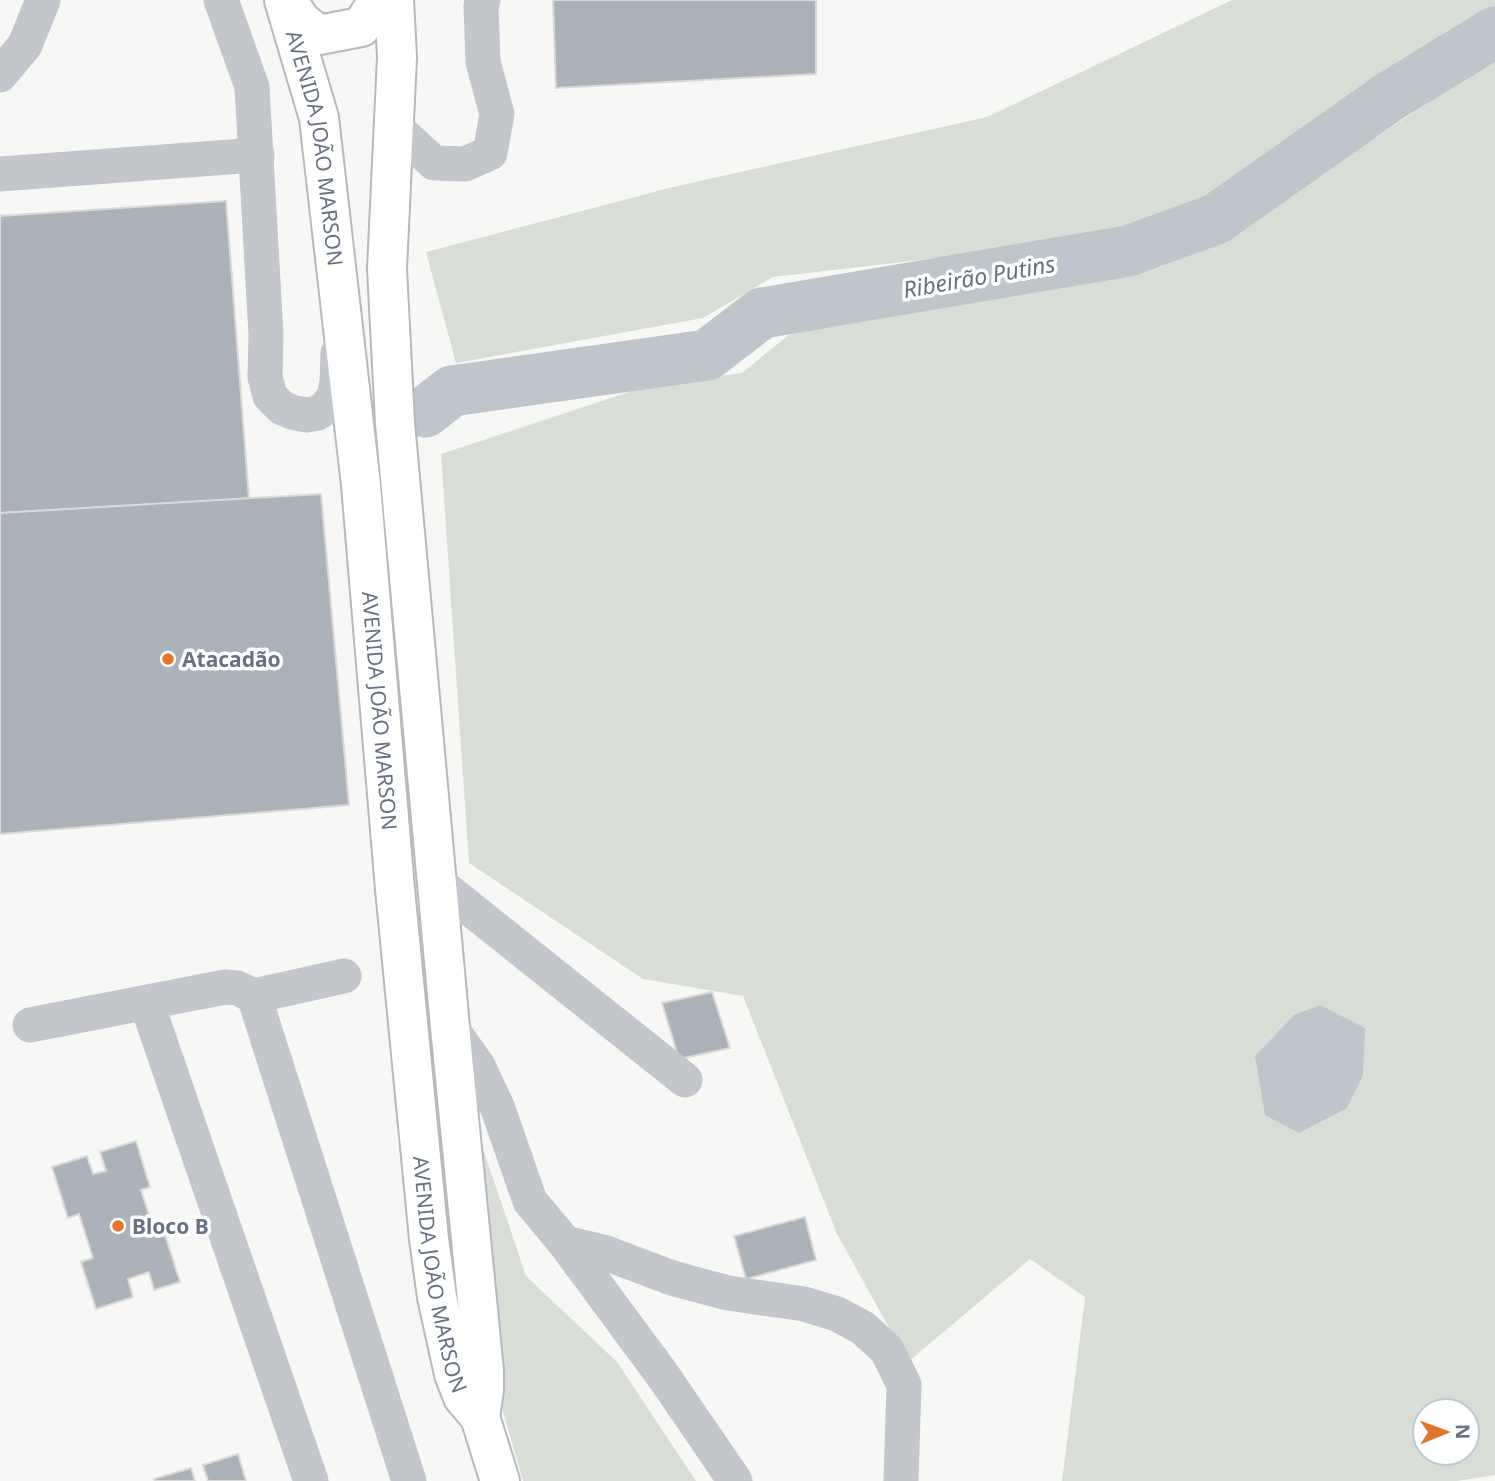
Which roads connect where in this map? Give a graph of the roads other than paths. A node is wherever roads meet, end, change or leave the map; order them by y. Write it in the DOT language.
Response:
graph roads {
  1 [pos="43,0"];
  2 [pos="221,0"];
  3 [pos="286,0"];
  4 [pos="379,0"];
  5 [pos="394,0"];
  6 [pos="483,0"];
  7 [pos="0,75"];
  8 [pos="394,126"];
  9 [pos="257,155"];
  10 [pos="0,174"];
  11 [pos="338,297"];
  12 [pos="438,883"];
  13 [pos="344,976"];
  14 [pos="254,996"];
  15 [pos="147,1004"];
  16 [pos="30,1026"];
  17 [pos="450,1027"];
  18 [pos="685,1080"];
  19 [pos="565,1244"];
  20 [pos="480,1417"];
  21 [pos="311,1481"];
  22 [pos="409,1481"];
  23 [pos="500,1481"];
  24 [pos="735,1481"];
  25 [pos="901,1481"];
  1 -- 7 [label="street"];
  2 -- 9 [label="street"];
  3 -- 4 [label="main road"];
  3 -- 11 [label="main road, AVENIDA JOÃO MARSON"];
  5 -- 8 [label="main road, AVENIDA JOÃO MARSON"];
  6 -- 8 [label="street"];
  8 -- 12 [label="main road, AVENIDA JOÃO MARSON"];
  9 -- 10 [label="street"];
  9 -- 11 [label="street"];
  11 -- 20 [label="main road, AVENIDA JOÃO MARSON"];
  12 -- 17 [label="main road, AVENIDA JOÃO MARSON"];
  12 -- 18 [label="street"];
  13 -- 14 [label="street"];
  14 -- 15 [label="street"];
  14 -- 22 [label="street"];
  15 -- 16 [label="street"];
  15 -- 21 [label="street"];
  17 -- 19 [label="street"];
  17 -- 20 [label="main road, AVENIDA JOÃO MARSON"];
  19 -- 24 [label="street"];
  19 -- 25 [label="street"];
  20 -- 23 [label="main road, AVENIDA JOÃO MARSON"];
}
